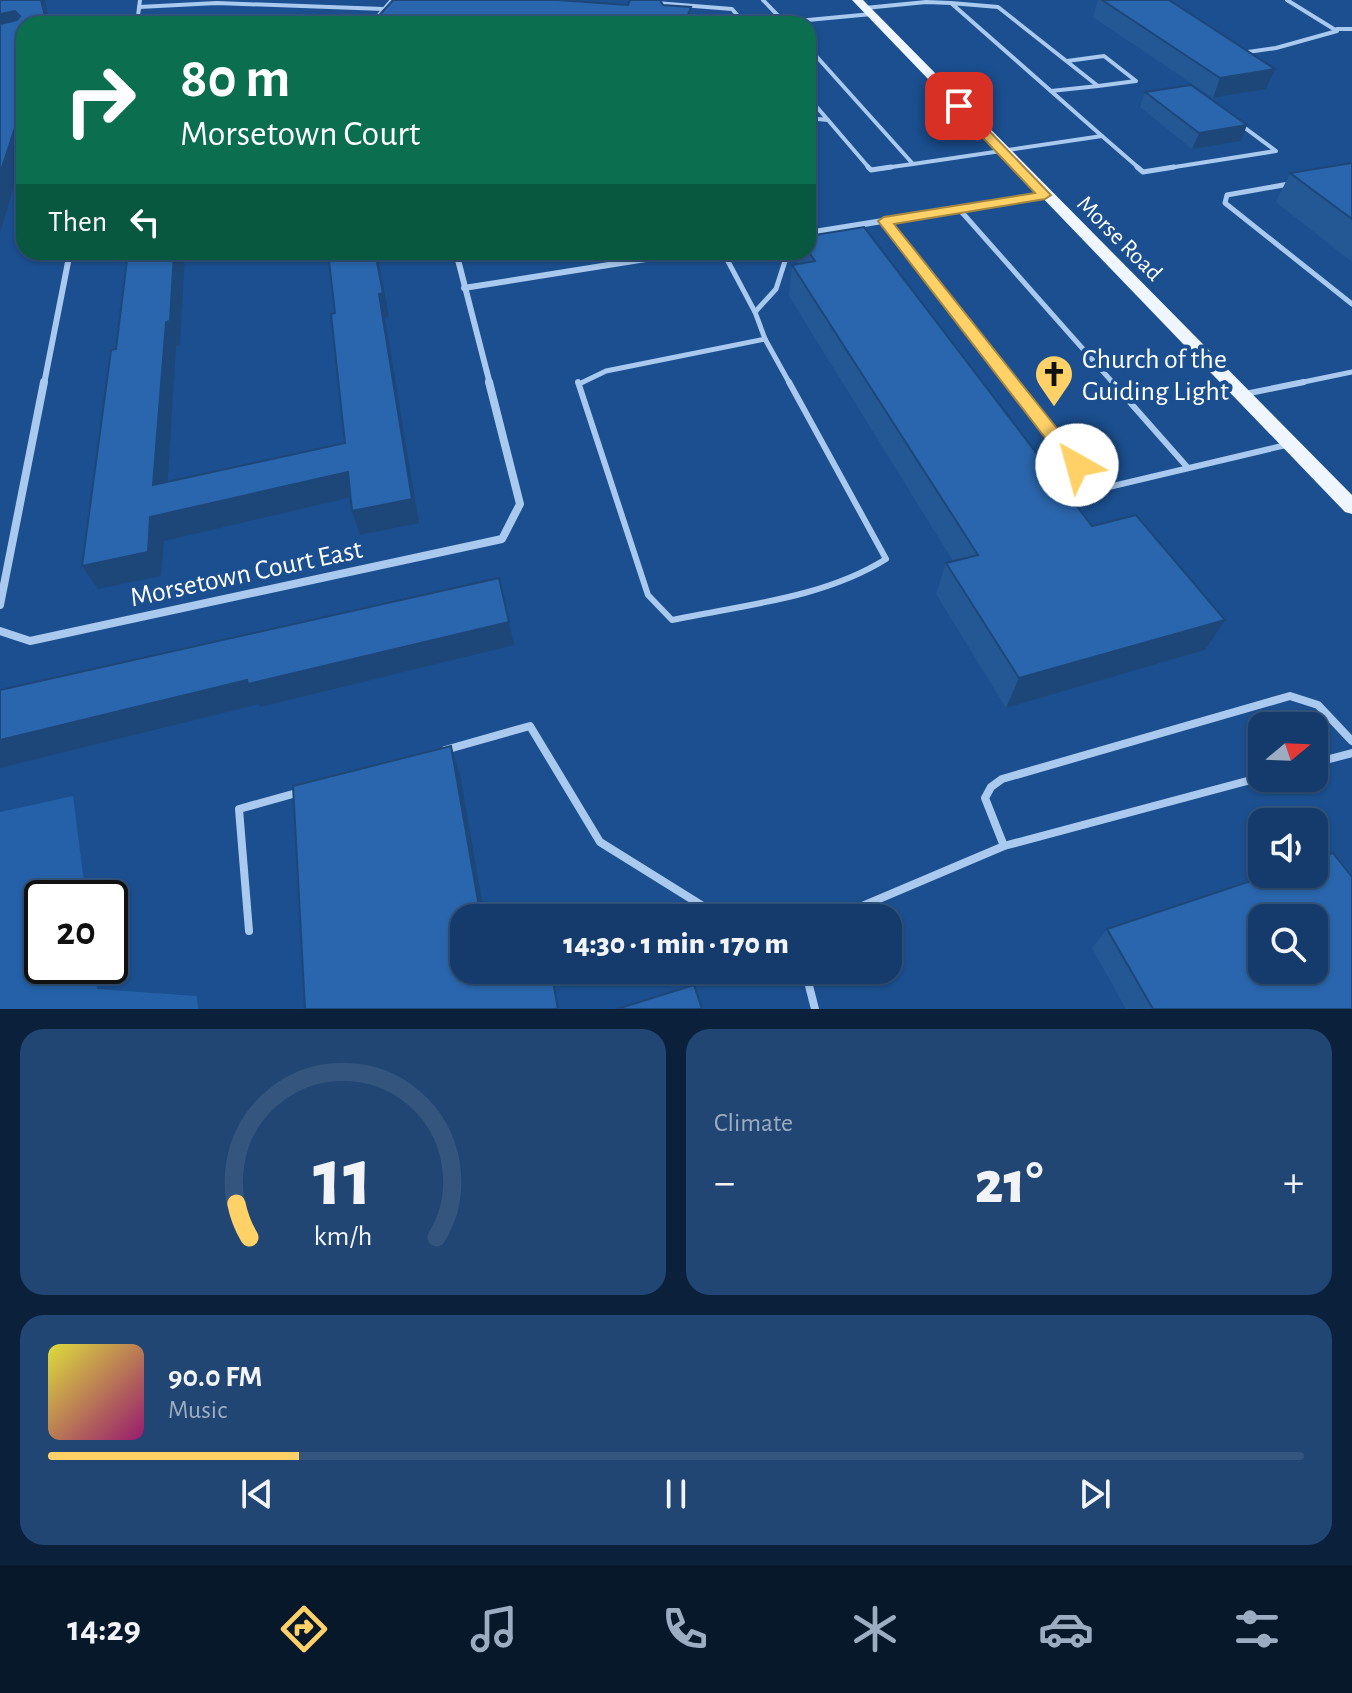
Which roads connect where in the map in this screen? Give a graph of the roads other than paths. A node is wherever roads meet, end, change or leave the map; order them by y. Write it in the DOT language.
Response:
graph roads {
  1 [pos="140,0"];
  2 [pos="392,0"];
  3 [pos="763,0"];
  4 [pos="1287,0"];
  5 [pos="644,2"];
  6 [pos="951,3"];
  7 [pos="139,7"];
  8 [pos="865,8"];
  9 [pos="384,9"];
  10 [pos="138,16"];
  11 [pos="378,16"];
  12 [pos="738,16"];
  13 [pos="778,16"];
  14 [pos="816,17"];
  15 [pos="1337,29"];
  16 [pos="1352,29"];
  17 [pos="1230,51"];
  18 [pos="816,56"];
  19 [pos="1067,61"];
  20 [pos="1098,86"];
  21 [pos="1051,91"];
  22 [pos="816,106"];
  23 [pos="816,119"];
  24 [pos="828,120"];
  25 [pos="1238,122"];
  26 [pos="1102,136"];
  27 [pos="1002,151"];
  28 [pos="913,164"];
  29 [pos="1290,184"];
  30 [pos="1045,195"];
  31 [pos="959,209"];
  32 [pos="884,221"];
  33 [pos="816,232"];
  34 [pos="68,260"];
  35 [pos="458,260"];
  36 [pos="640,260"];
  37 [pos="727,260"];
  38 [pos="785,260"];
  39 [pos="464,288"];
  40 [pos="1352,304"];
  41 [pos="755,312"];
  42 [pos="765,339"];
  43 [pos="1352,372"];
  44 [pos="1241,395"];
  45 [pos="1290,444"];
  46 [pos="1188,468"];
  47 [pos="1352,507"];
  48 [pos="0,605"];
  49 [pos="0,631"];
  50 [pos="1352,741"];
  51 [pos="438,752"];
  52 [pos="1352,753"];
  53 [pos="1328,759"];
  54 [pos="1248,781"];
  55 [pos="316,787"];
  56 [pos="1004,846"];
  57 [pos="700,904"];
  58 [pos="867,904"];
  59 [pos="249,931"];
  60 [pos="809,984"];
  61 [pos="815,1009"];
  1 -- 7 [label="lane"];
  2 -- 9 [label="lane"];
  3 -- 13 [label="lane"];
  4 -- 15 [label="lane"];
  5 -- 12 [label="lane"];
  6 -- 8 [label="lane"];
  6 -- 19 [label="lane"];
  6 -- 21 [label="lane"];
  7 -- 9 [label="lane"];
  7 -- 10 [label="lane"];
  8 -- 14 [label="lane"];
  8 -- 27 [label="main road, Morse Road"];
  9 -- 11 [label="lane"];
  15 -- 16 [label="lane"];
  15 -- 17 [label="lane"];
  18 -- 28 [label="lane"];
  19 -- 20 [label="lane"];
  19 -- 20 [label="lane"];
  20 -- 21 [label="lane"];
  21 -- 26 [label="lane"];
  22 -- 24 [label="lane"];
  23 -- 24 [label="lane"];
  24 -- 28 [label="lane"];
  25 -- 26 [label="lane"];
  26 -- 27 [label="lane"];
  27 -- 28 [label="lane"];
  27 -- 30 [label="main road, Morse Road"];
  29 -- 40 [label="lane"];
  30 -- 31 [label="street"];
  30 -- 44 [label="main road, Morse Road"];
  31 -- 32 [label="street"];
  31 -- 46 [label="lane"];
  32 -- 33 [label="street"];
  32 -- 46 [label="lane"];
  34 -- 48 [label="street"];
  35 -- 39 [label="street"];
  36 -- 39 [label="street"];
  37 -- 41 [label="lane"];
  38 -- 41 [label="lane"];
  39 -- 49 [label="street, Morsetown Court East"];
  41 -- 42 [label="lane"];
  42 -- 42 [label="lane"];
  43 -- 44 [label="lane"];
  44 -- 45 [label="main road, Morse Road"];
  45 -- 46 [label="lane"];
  45 -- 47 [label="main road, Morse Road"];
  50 -- 56 [label="lane"];
  51 -- 57 [label="lane"];
  52 -- 53 [label="lane"];
  54 -- 56 [label="lane"];
  55 -- 59 [label="lane"];
  56 -- 58 [label="lane"];
  60 -- 61 [label="lane"];
}
